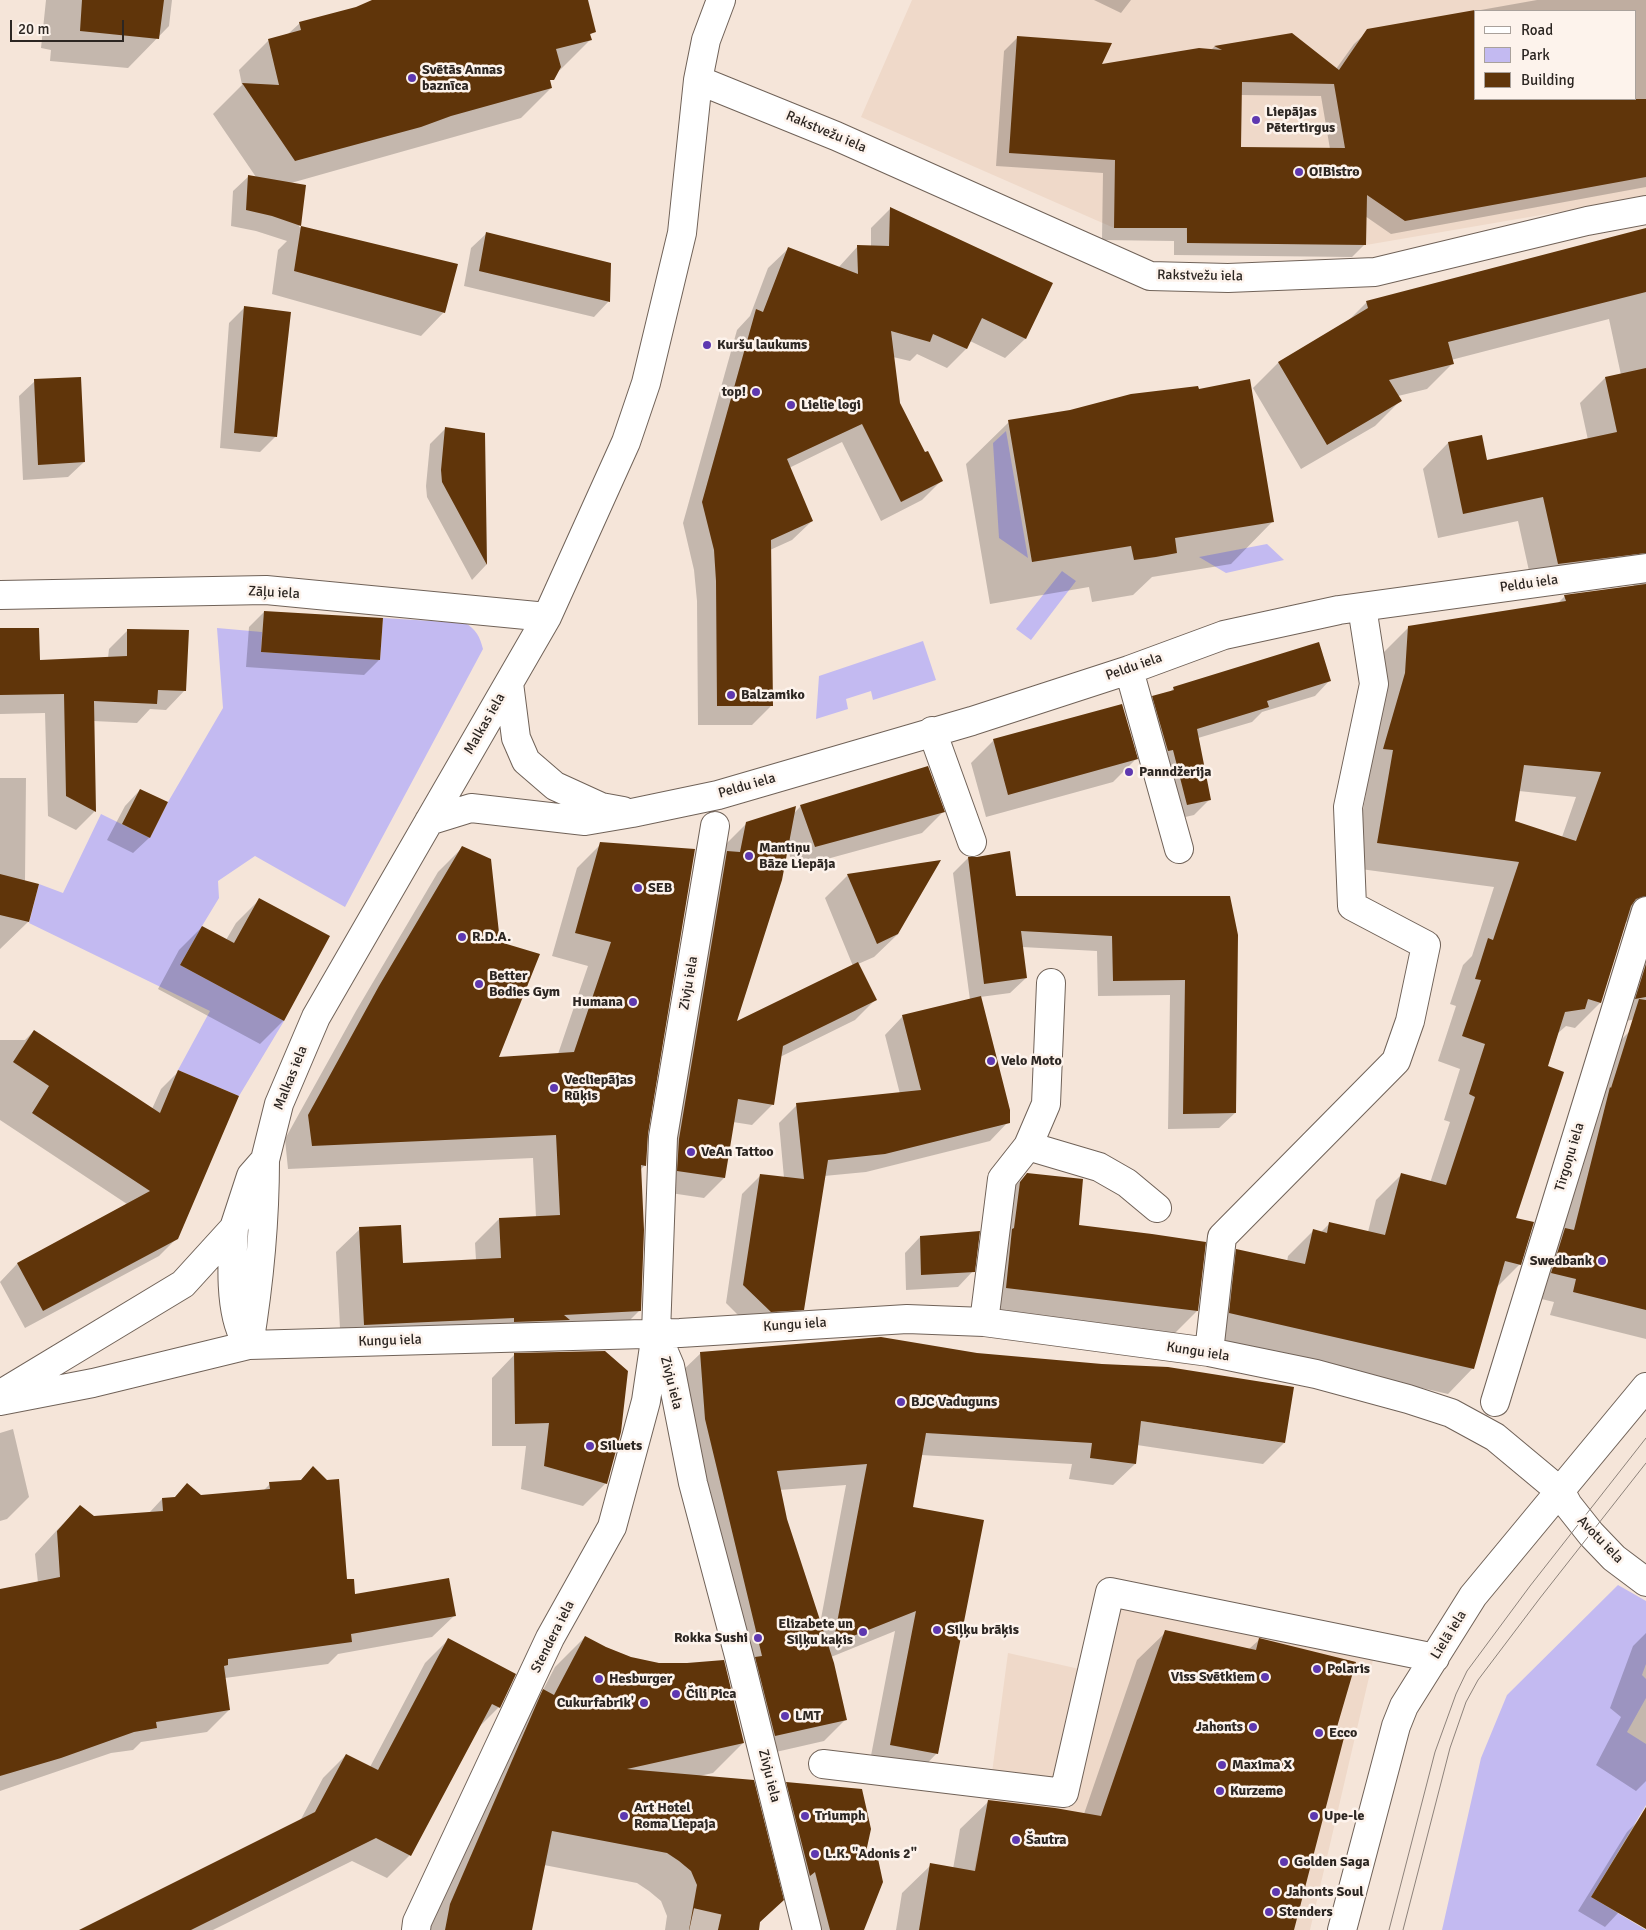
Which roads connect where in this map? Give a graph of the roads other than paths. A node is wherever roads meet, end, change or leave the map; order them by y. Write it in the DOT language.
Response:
graph roads {
  1 [pos="721,0"];
  2 [pos="698,80"];
  3 [pos="1646,210"];
  4 [pos="1646,568"];
  5 [pos="0,595"];
  6 [pos="1362,607"];
  7 [pos="547,617"];
  8 [pos="1128,670"];
  9 [pos="509,683"];
  10 [pos="932,731"];
  11 [pos="632,813"];
  12 [pos="429,821"];
  13 [pos="715,826"];
  14 [pos="972,842"];
  15 [pos="1179,849"];
  16 [pos="1646,911"];
  17 [pos="1051,983"];
  18 [pos="1028,1146"];
  19 [pos="265,1160"];
  20 [pos="1157,1208"];
  21 [pos="234,1228"];
  22 [pos="984,1322"];
  23 [pos="656,1333"];
  24 [pos="248,1344"];
  25 [pos="1208,1352"];
  26 [pos="1646,1389"];
  27 [pos="0,1395"];
  28 [pos="0,1401"];
  29 [pos="1495,1402"];
  30 [pos="1560,1492"];
  31 [pos="1646,1582"];
  32 [pos="1435,1658"];
  33 [pos="823,1764"];
  34 [pos="416,1930"];
  35 [pos="807,1930"];
  36 [pos="1342,1930"];
  1 -- 2 [label="street"];
  2 -- 3 [label="street, Rakstvežu iela"];
  2 -- 7 [label="street"];
  4 -- 6 [label="street, Peldu iela"];
  5 -- 7 [label="street, Zāļu iela"];
  6 -- 8 [label="street, Peldu iela"];
  6 -- 25 [label="street"];
  7 -- 9 [label="street"];
  8 -- 10 [label="street, Peldu iela"];
  8 -- 15 [label="street"];
  9 -- 11 [label="street"];
  9 -- 12 [label="street, Malkas iela"];
  10 -- 11 [label="street, Peldu iela"];
  10 -- 14 [label="street"];
  11 -- 12 [label="street, Peldu iela"];
  12 -- 19 [label="street, Malkas iela"];
  13 -- 23 [label="street, Zivju iela"];
  16 -- 29 [label="street, Tirgoņu iela"];
  17 -- 18 [label="street"];
  18 -- 20 [label="street"];
  18 -- 22 [label="street"];
  19 -- 21 [label="street, Malkas iela"];
  19 -- 24 [label="street"];
  21 -- 24 [label="street"];
  21 -- 27 [label="street, Malkas iela"];
  22 -- 23 [label="street, Kungu iela"];
  22 -- 25 [label="street, Kungu iela"];
  23 -- 24 [label="street, Kungu iela"];
  23 -- 34 [label="street, Stendera iela"];
  23 -- 35 [label="street, Zivju iela"];
  24 -- 28 [label="street, Kungu iela"];
  25 -- 30 [label="street, Kungu iela"];
  26 -- 30 [label="street, Lielā iela"];
  30 -- 31 [label="street, Avotu iela"];
  30 -- 32 [label="street, Lielā iela"];
  32 -- 33 [label="street"];
  32 -- 36 [label="street, Lielā iela"];
}
